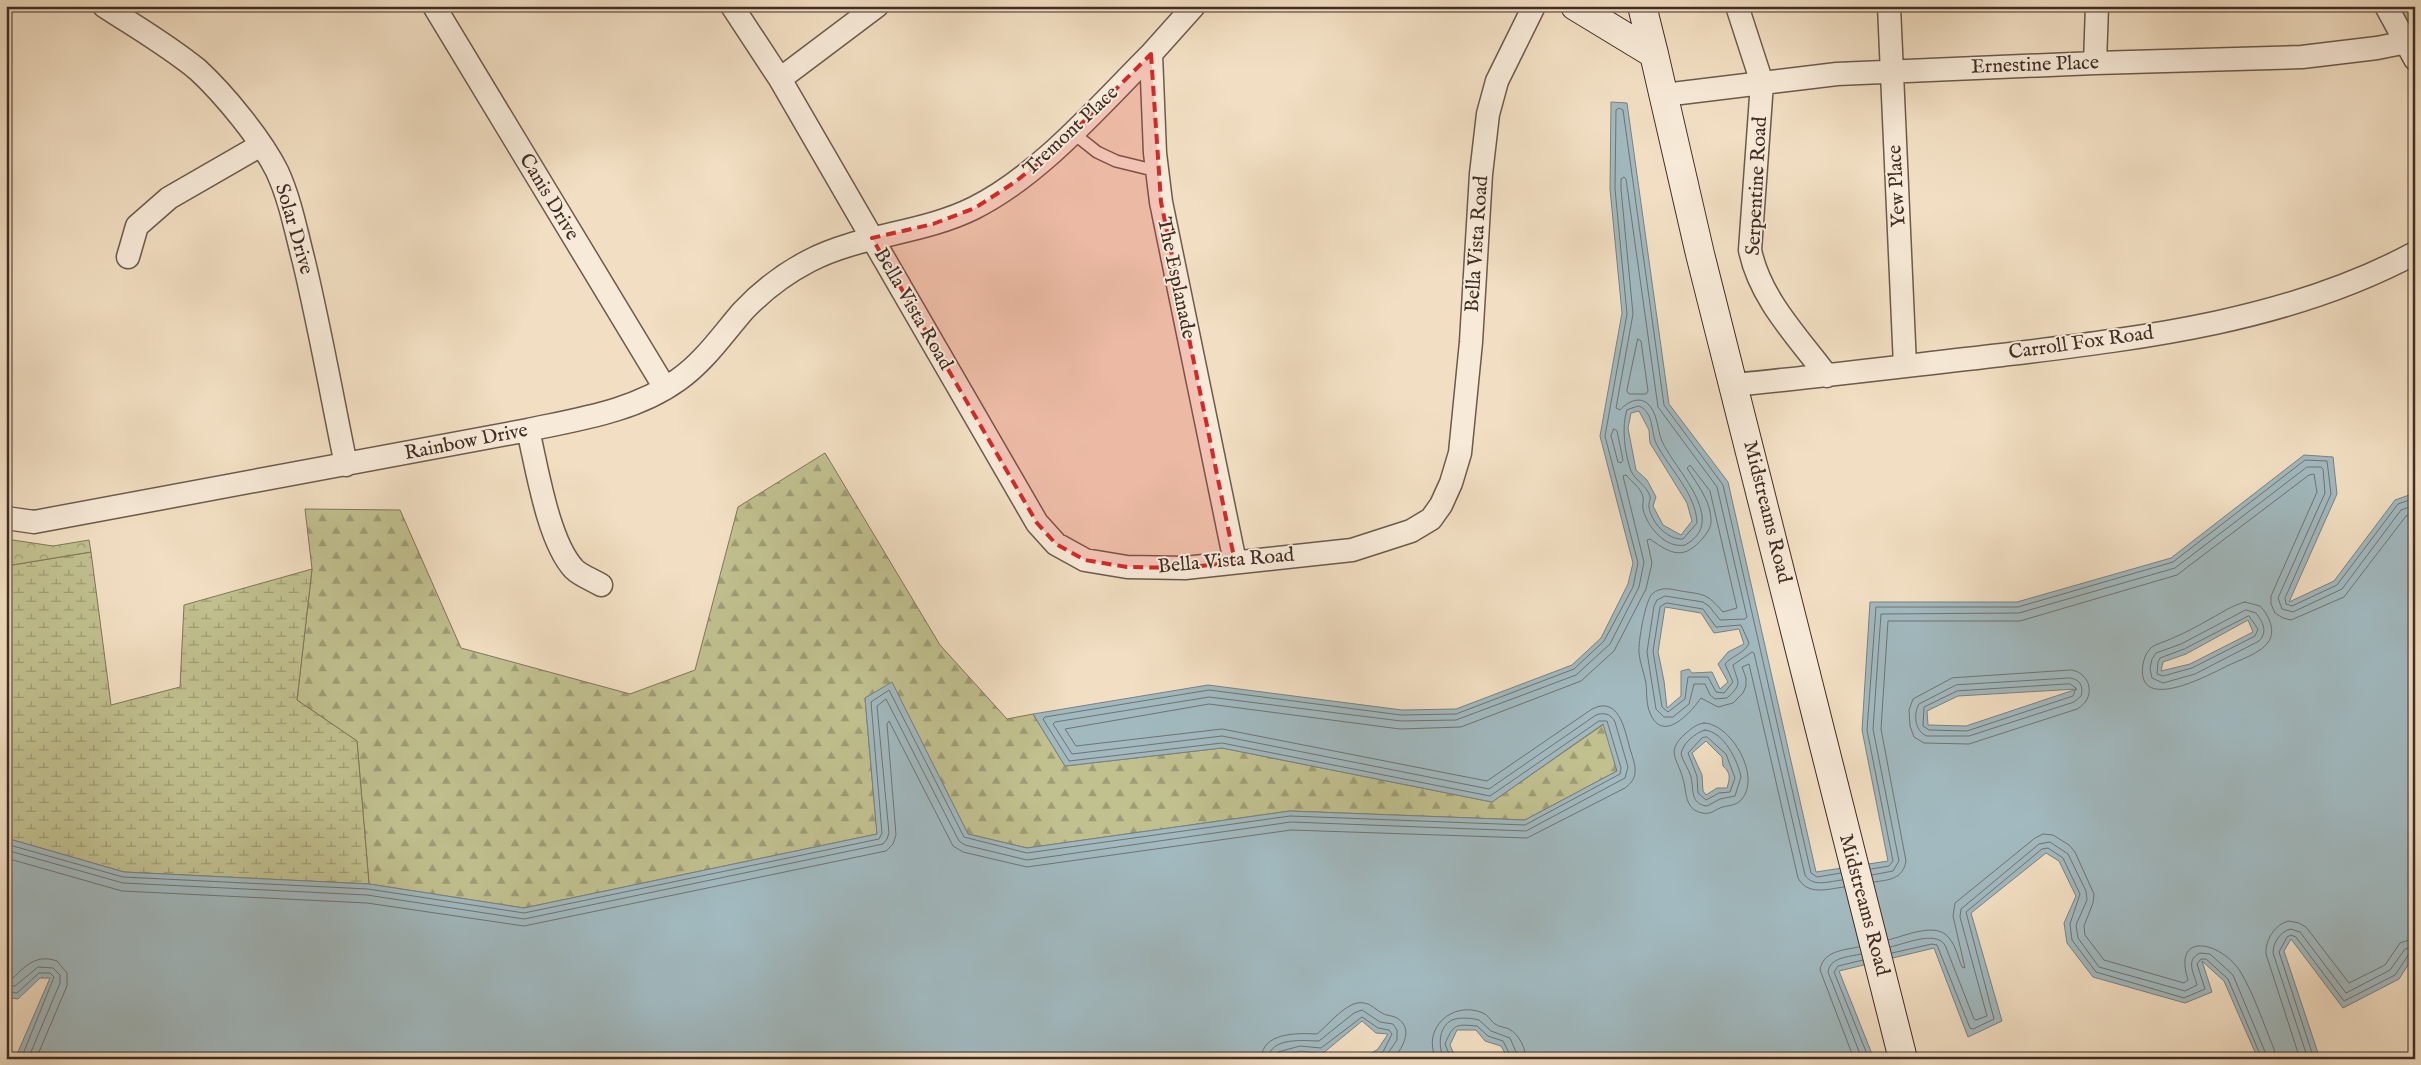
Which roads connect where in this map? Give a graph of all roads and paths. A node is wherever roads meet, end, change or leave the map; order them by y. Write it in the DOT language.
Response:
graph roads {
  1 [pos="104,6"];
  2 [pos="434,6"];
  3 [pos="732,6"];
  4 [pos="877,6"];
  5 [pos="1194,6"];
  6 [pos="1534,6"];
  7 [pos="1575,6"];
  8 [pos="1642,6"];
  9 [pos="1737,6"];
  10 [pos="1889,6"];
  11 [pos="2097,6"];
  12 [pos="2386,6"];
  13 [pos="2411,50"];
  14 [pos="1151,54"];
  15 [pos="1654,54"];
  16 [pos="2095,63"];
  17 [pos="1891,70"];
  18 [pos="780,79"];
  19 [pos="1762,83"];
  20 [pos="1664,95"];
  21 [pos="1073,133"];
  22 [pos="261,145"];
  23 [pos="1157,171"];
  24 [pos="872,238"];
  25 [pos="2415,253"];
  26 [pos="128,257"];
  27 [pos="1905,366"];
  28 [pos="1827,376"];
  29 [pos="1734,385"];
  30 [pos="665,388"];
  31 [pos="528,430"];
  32 [pos="346,465"];
  33 [pos="6,518"];
  34 [pos="1235,562"];
  35 [pos="601,585"];
  36 [pos="1903,1059"];
  1 -- 22 [label="street, Solar Drive"];
  2 -- 30 [label="street, Canis Drive"];
  3 -- 18 [label="street, Bella Vista Road"];
  4 -- 18 [label="street"];
  5 -- 14 [label="street"];
  6 -- 34 [label="street, Bella Vista Road"];
  7 -- 15 [label="street"];
  8 -- 15 [label="street, Midstreams Road"];
  9 -- 19 [label="street, Serpentine Road"];
  10 -- 17 [label="street, Yew Place"];
  11 -- 16 [label="street"];
  12 -- 13 [label="street"];
  13 -- 16 [label="street, Ernestine Place"];
  14 -- 21 [label="street, Tremont Place"];
  14 -- 23 [label="street, The Esplanade"];
  15 -- 20 [label="street, Midstreams Road"];
  16 -- 17 [label="street, Ernestine Place"];
  17 -- 19 [label="street, Ernestine Place"];
  17 -- 27 [label="street, Yew Place"];
  18 -- 24 [label="street, Bella Vista Road"];
  19 -- 20 [label="street, Ernestine Place"];
  19 -- 28 [label="street, Serpentine Road"];
  20 -- 29 [label="street, Midstreams Road"];
  21 -- 23 [label="lane"];
  21 -- 24 [label="street, Tremont Place"];
  22 -- 26 [label="street"];
  22 -- 32 [label="street, Solar Drive"];
  23 -- 34 [label="street, The Esplanade"];
  24 -- 30 [label="street, Rainbow Drive"];
  24 -- 34 [label="street, Bella Vista Road"];
  25 -- 27 [label="street, Carroll Fox Road"];
  27 -- 28 [label="street, Carroll Fox Road"];
  28 -- 29 [label="street, Carroll Fox Road"];
  29 -- 36 [label="street, Midstreams Road"];
  30 -- 31 [label="street, Rainbow Drive"];
  31 -- 32 [label="street, Rainbow Drive"];
  31 -- 35 [label="street"];
  32 -- 33 [label="street, Rainbow Drive"];
}
